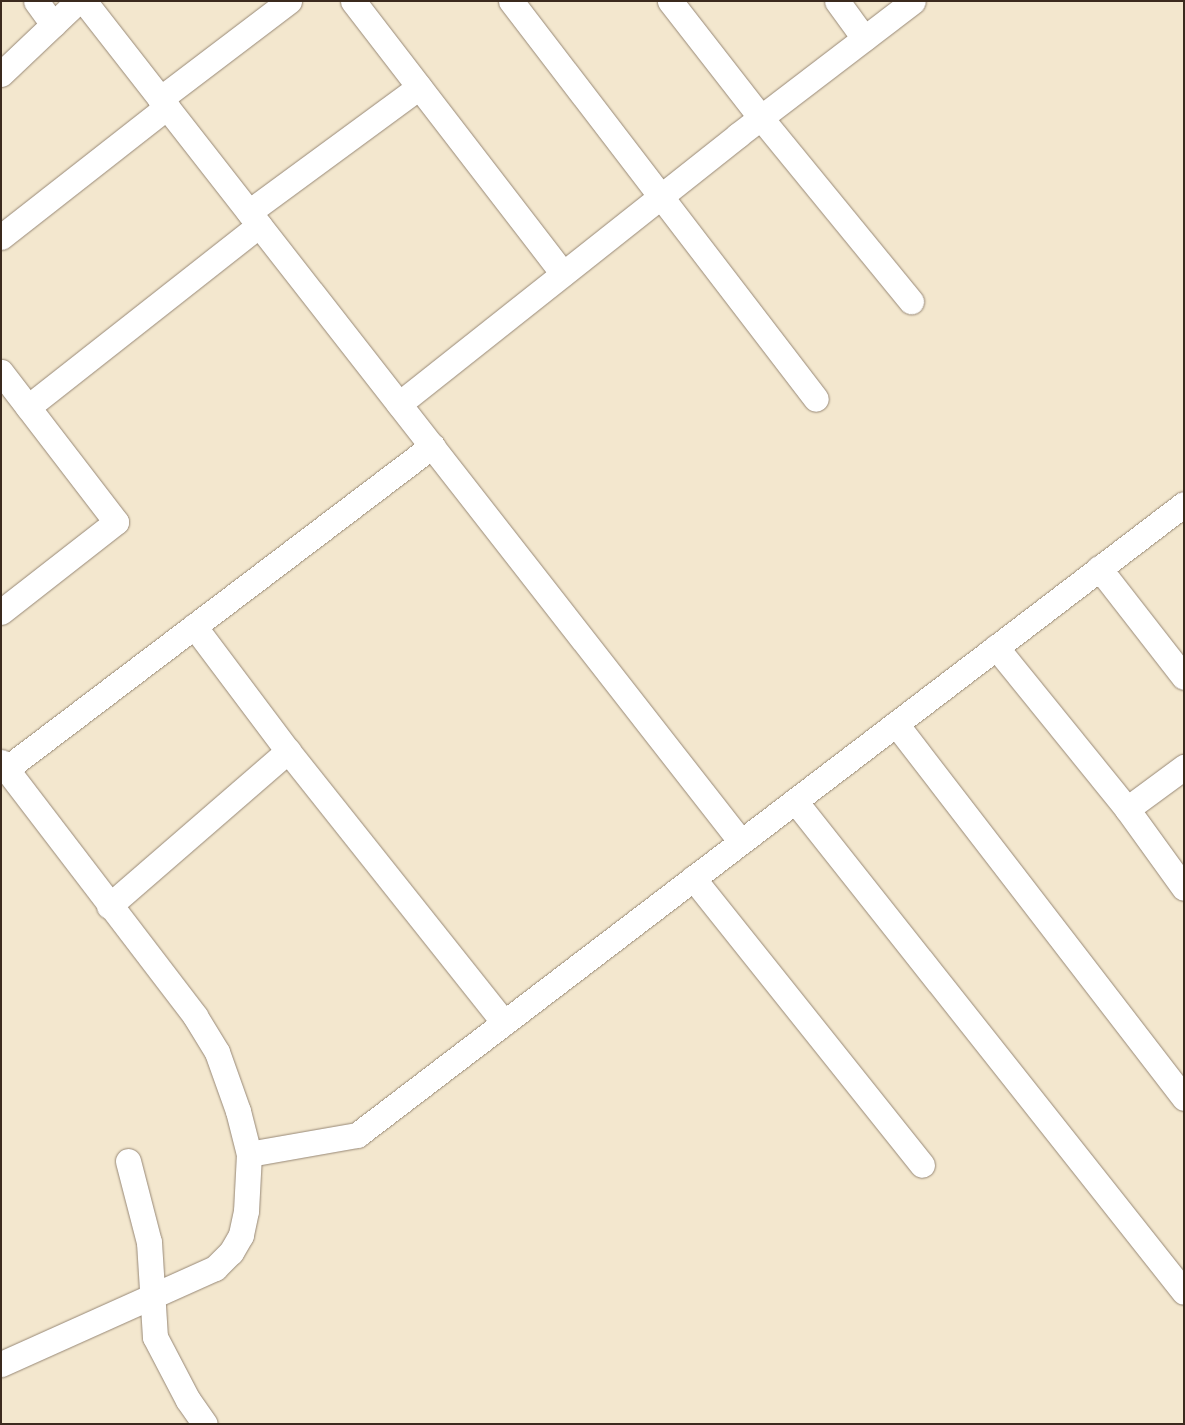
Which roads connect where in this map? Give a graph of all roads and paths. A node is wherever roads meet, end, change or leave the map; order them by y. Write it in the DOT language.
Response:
graph roads {
  1 [pos="36,1"];
  2 [pos="78,1"];
  3 [pos="84,1"];
  4 [pos="289,1"];
  5 [pos="353,1"];
  6 [pos="511,1"];
  7 [pos="670,1"];
  8 [pos="837,1"];
  9 [pos="913,1"];
  10 [pos="53,24"];
  11 [pos="864,38"];
  12 [pos="1,74"];
  13 [pos="419,87"];
  14 [pos="164,103"];
  15 [pos="761,118"];
  16 [pos="661,197"];
  17 [pos="254,219"];
  18 [pos="1,237"];
  19 [pos="563,274"];
  20 [pos="911,301"];
  21 [pos="1,372"];
  22 [pos="816,398"];
  23 [pos="399,404"];
  24 [pos="28,407"];
  25 [pos="432,446"];
  26 [pos="1184,504"];
  27 [pos="1100,568"];
  28 [pos="1,612"];
  29 [pos="194,626"];
  30 [pos="996,648"];
  31 [pos="1184,677"];
  32 [pos="896,724"];
  33 [pos="288,751"];
  34 [pos="4,765"];
  35 [pos="1184,766"];
  36 [pos="795,800"];
  37 [pos="1127,809"];
  38 [pos="741,842"];
  39 [pos="693,878"];
  40 [pos="1184,888"];
  41 [pos="109,906"];
  42 [pos="504,1024"];
  43 [pos="1184,1098"];
  44 [pos="249,1154"];
  45 [pos="128,1161"];
  46 [pos="922,1165"];
  47 [pos="1184,1292"];
  48 [pos="152,1298"];
  49 [pos="1,1364"];
  50 [pos="205,1424"];
  1 -- 10 [label="street"];
  2 -- 10 [label="street"];
  3 -- 14 [label="street"];
  4 -- 14 [label="street"];
  5 -- 13 [label="street"];
  6 -- 16 [label="street"];
  7 -- 15 [label="street"];
  8 -- 11 [label="street"];
  9 -- 11 [label="street"];
  10 -- 12 [label="street"];
  11 -- 15 [label="street"];
  13 -- 17 [label="street"];
  13 -- 19 [label="street"];
  14 -- 17 [label="street"];
  14 -- 18 [label="street"];
  15 -- 16 [label="street"];
  15 -- 20 [label="street"];
  16 -- 19 [label="street"];
  16 -- 22 [label="street"];
  17 -- 23 [label="street"];
  17 -- 24 [label="street"];
  19 -- 23 [label="street"];
  21 -- 24 [label="street"];
  23 -- 25 [label="street"];
  24 -- 28 [label="street"];
  25 -- 29 [label="street"];
  25 -- 38 [label="street"];
  26 -- 27 [label="street"];
  27 -- 30 [label="street"];
  27 -- 31 [label="street"];
  29 -- 33 [label="street"];
  29 -- 34 [label="street"];
  30 -- 32 [label="street"];
  30 -- 37 [label="street"];
  32 -- 36 [label="street"];
  32 -- 43 [label="street"];
  33 -- 41 [label="street"];
  33 -- 42 [label="street"];
  34 -- 41 [label="street"];
  35 -- 37 [label="street"];
  36 -- 38 [label="street"];
  36 -- 47 [label="street"];
  37 -- 40 [label="street"];
  38 -- 39 [label="street"];
  39 -- 42 [label="street"];
  39 -- 46 [label="street"];
  41 -- 44 [label="street"];
  42 -- 44 [label="street"];
  44 -- 48 [label="street"];
  45 -- 48 [label="street"];
  48 -- 49 [label="street"];
  48 -- 50 [label="street"];
}
